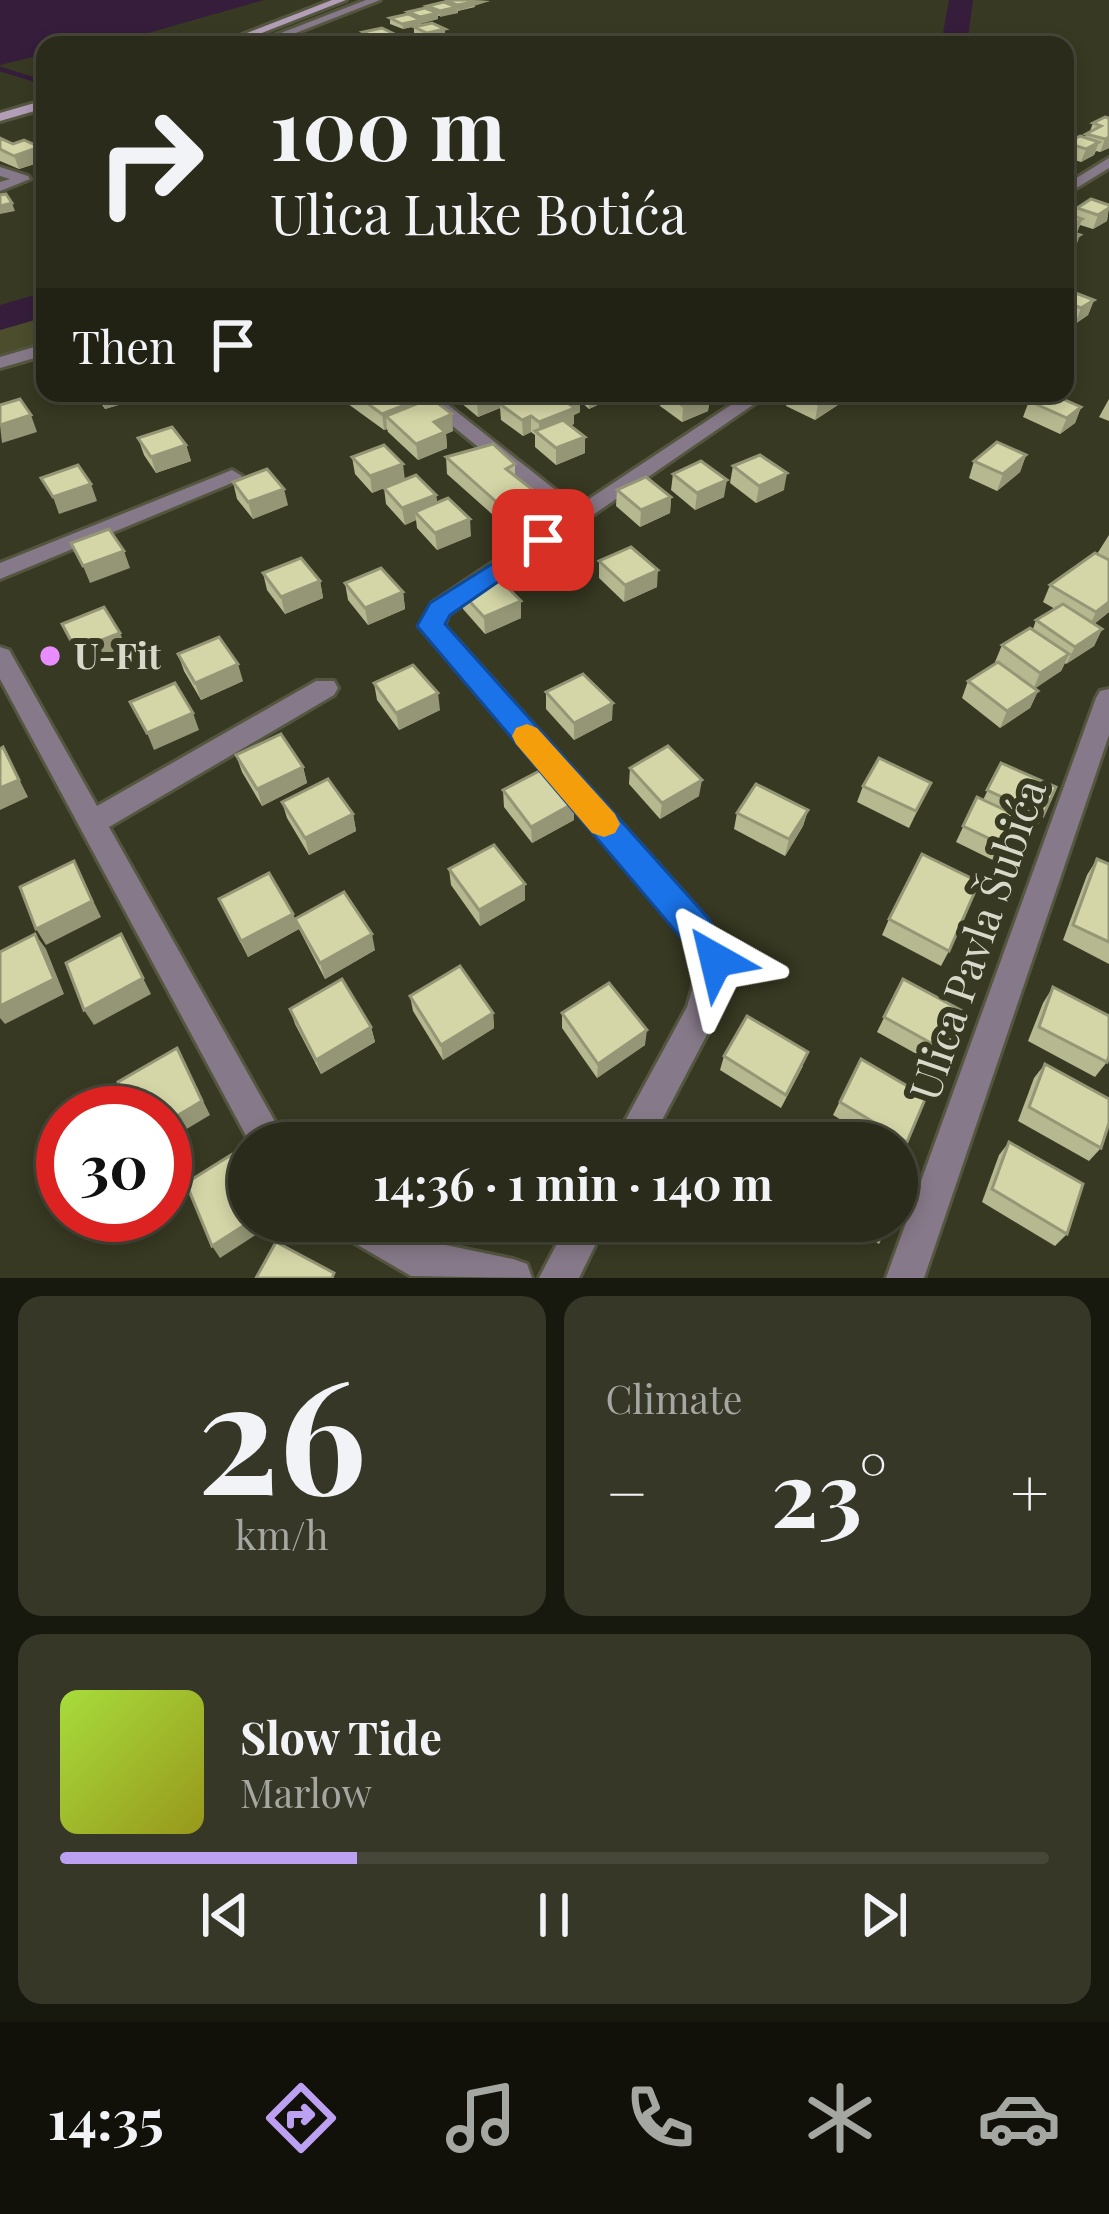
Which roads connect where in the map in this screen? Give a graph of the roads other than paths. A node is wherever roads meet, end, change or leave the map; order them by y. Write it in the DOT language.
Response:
graph roads {
  1 [pos="341,0"];
  2 [pos="375,0"];
  3 [pos="245,36"];
  4 [pos="279,36"];
  5 [pos="36,107"];
  6 [pos="0,117"];
  7 [pos="1109,162"];
  8 [pos="0,171"];
  9 [pos="36,175"];
  10 [pos="23,179"];
  11 [pos="1074,185"];
  12 [pos="0,187"];
  13 [pos="36,352"];
  14 [pos="0,363"];
  15 [pos="433,402"];
  16 [pos="748,402"];
  17 [pos="232,476"];
  18 [pos="577,517"];
  19 [pos="0,572"];
  20 [pos="0,656"];
  21 [pos="325,688"];
  22 [pos="1105,718"];
  23 [pos="91,824"];
  24 [pos="256,1122"];
  25 [pos="642,1122"];
  26 [pos="386,1242"];
  27 [pos="578,1242"];
  28 [pos="513,1278"];
  29 [pos="558,1278"];
  30 [pos="905,1278"];
  1 -- 3 [label="main road"];
  2 -- 4 [label="street"];
  5 -- 6 [label="main road"];
  7 -- 11 [label="street"];
  8 -- 10 [label="street"];
  9 -- 10 [label="street"];
  10 -- 12 [label="street"];
  13 -- 14 [label="street"];
  15 -- 18 [label="street"];
  16 -- 18 [label="street"];
  17 -- 19 [label="street"];
  18 -- 25 [label="street"];
  20 -- 23 [label="street"];
  21 -- 23 [label="street"];
  22 -- 30 [label="street, Ulica Pavla Šubića"];
  23 -- 24 [label="street"];
  26 -- 28 [label="street"];
  27 -- 29 [label="street"];
}
